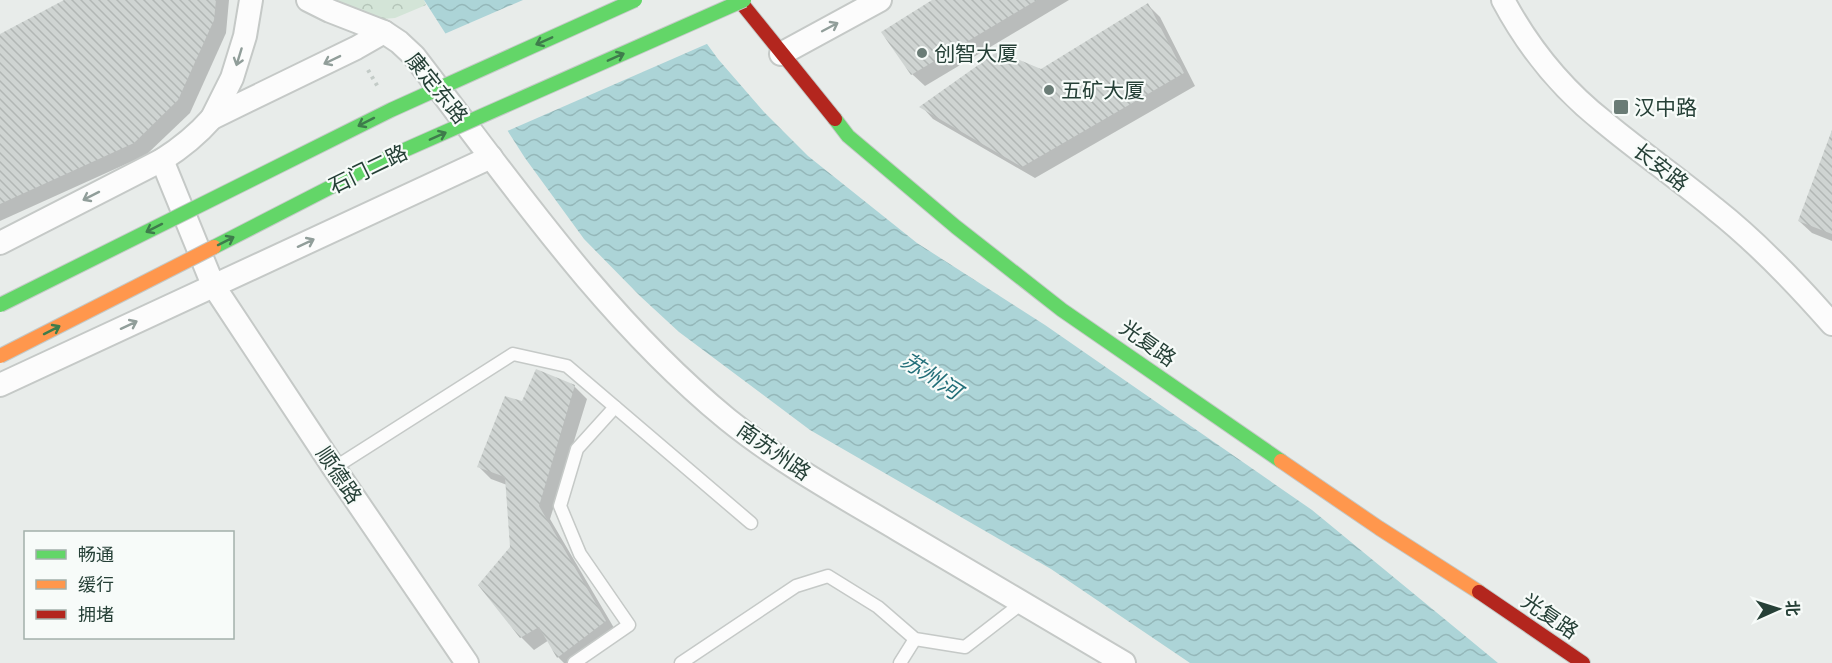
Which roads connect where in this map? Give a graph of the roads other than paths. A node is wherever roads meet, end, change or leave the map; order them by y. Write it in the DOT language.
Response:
graph roads {
  1 [pos="251,0"];
  2 [pos="308,0"];
  3 [pos="635,0"];
  4 [pos="741,0"];
  5 [pos="880,0"];
  6 [pos="1503,0"];
  7 [pos="384,32"];
  8 [pos="781,54"];
  9 [pos="212,118"];
  10 [pos="491,157"];
  11 [pos="162,160"];
  12 [pos="0,243"];
  13 [pos="213,285"];
  14 [pos="0,305"];
  15 [pos="1832,324"];
  16 [pos="0,356"];
  17 [pos="0,385"];
  18 [pos="615,407"];
  19 [pos="334,468"];
  20 [pos="751,523"];
  21 [pos="1022,603"];
  22 [pos="915,639"];
  23 [pos="467,663"];
  24 [pos="574,663"];
  25 [pos="681,663"];
  26 [pos="900,663"];
  27 [pos="1124,663"];
  28 [pos="1583,663"];
  1 -- 9 [label="street, one-way"];
  2 -- 7 [label="street, 康定东路"];
  3 -- 14 [label="main road, 石门二路, one-way, bridge"];
  4 -- 8 [label="main road, 光复路"];
  16 -- 4 [label="main road, 石门二路, one-way, bridge"];
  8 -- 5 [label="street, one-way"];
  6 -- 15 [label="street, 长安路"];
  7 -- 9 [label="street, one-way"];
  7 -- 10 [label="street, 康定东路"];
  8 -- 28 [label="main road, 光复路"];
  9 -- 11 [label="street"];
  13 -- 10 [label="street, 石门二路, one-way"];
  10 -- 21 [label="street, 南苏州路"];
  11 -- 12 [label="street, one-way"];
  11 -- 13 [label="street, 顺德路"];
  17 -- 13 [label="street, 石门二路, one-way"];
  13 -- 19 [label="street, 顺德路"];
  18 -- 19 [label="lane"];
  18 -- 20 [label="lane"];
  18 -- 24 [label="lane"];
  19 -- 23 [label="street, 顺德路"];
  21 -- 22 [label="lane"];
  21 -- 27 [label="street, 南苏州路"];
  22 -- 25 [label="lane"];
  22 -- 26 [label="lane"];
}
